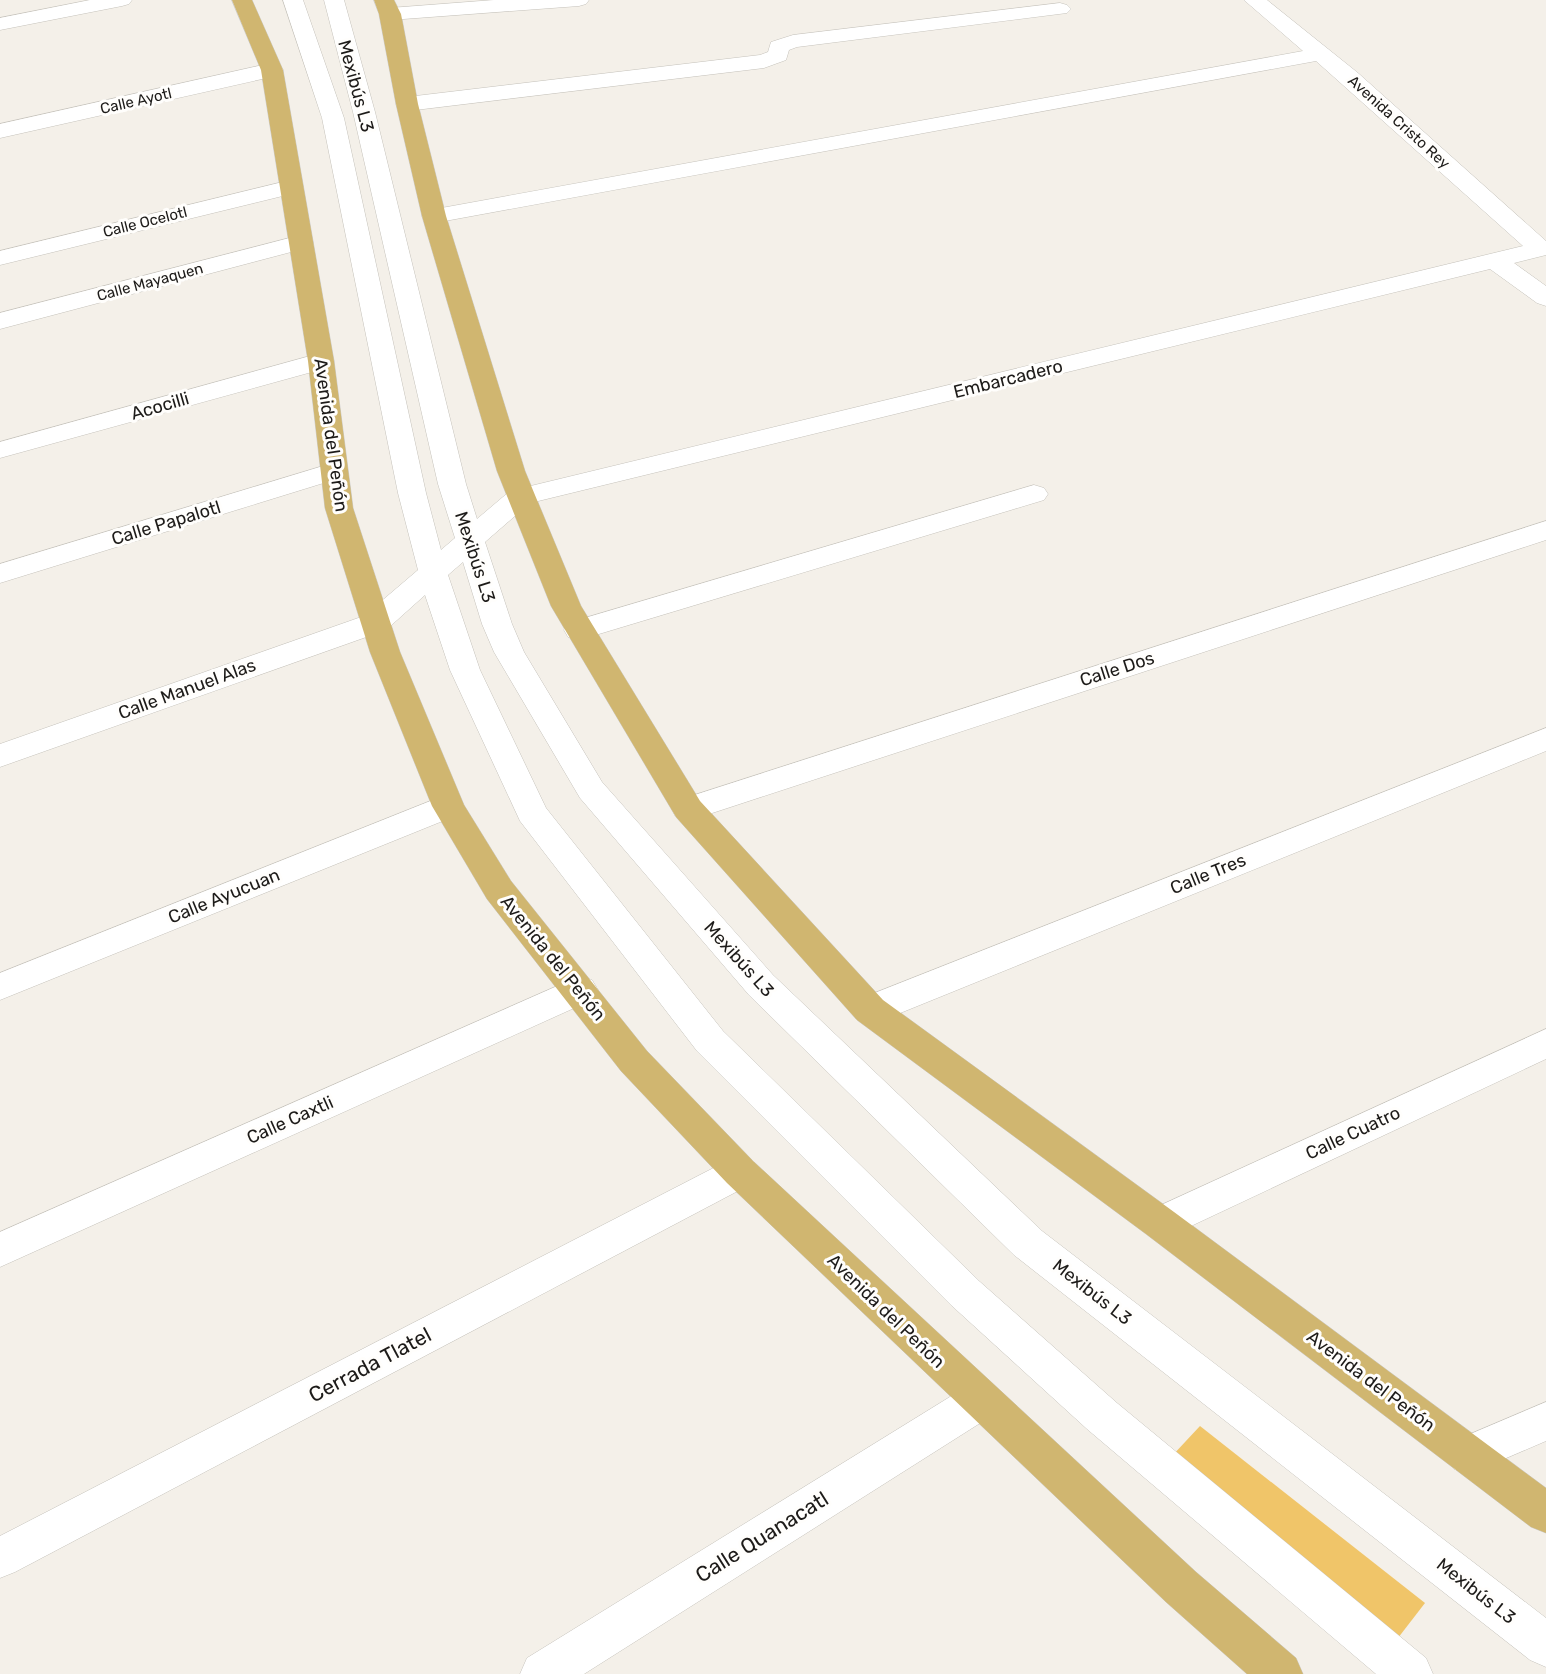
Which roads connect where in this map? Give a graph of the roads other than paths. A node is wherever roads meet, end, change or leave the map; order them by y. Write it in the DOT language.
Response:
graph roads {
  1 [pos="122,0"];
  2 [pos="242,0"];
  3 [pos="293,0"];
  4 [pos="334,0"];
  5 [pos="579,0"];
  6 [pos="1254,0"];
  7 [pos="387,7"];
  8 [pos="1060,9"];
  9 [pos="0,24"];
  10 [pos="1321,54"];
  11 [pos="272,70"];
  12 [pos="407,104"];
  13 [pos="0,131"];
  14 [pos="291,187"];
  15 [pos="434,216"];
  16 [pos="301,242"];
  17 [pos="1543,248"];
  18 [pos="0,258"];
  19 [pos="1495,261"];
  20 [pos="1546,298"];
  21 [pos="0,321"];
  22 [pos="321,362"];
  23 [pos="0,450"];
  24 [pos="333,471"];
  25 [pos="1034,494"];
  26 [pos="520,497"];
  27 [pos="1546,530"];
  28 [pos="470,541"];
  29 [pos="433,573"];
  30 [pos="0,574"];
  31 [pos="375,622"];
  32 [pos="579,630"];
  33 [pos="1546,739"];
  34 [pos="0,756"];
  35 [pos="448,806"];
  36 [pos="688,809"];
  37 [pos="0,987"];
  38 [pos="580,990"];
  39 [pos="870,1010"];
  40 [pos="1546,1043"];
  41 [pos="740,1172"];
  42 [pos="1160,1223"];
  43 [pos="0,1250"];
  44 [pos="981,1400"];
  45 [pos="1546,1421"];
  46 [pos="1469,1455"];
  47 [pos="1546,1513"];
  48 [pos="0,1558"];
  49 [pos="1546,1645"];
  50 [pos="543,1674"];
  51 [pos="1280,1674"];
  52 [pos="1410,1674"];
  1 -- 9 [label="street"];
  2 -- 11 [label="main road, Avenida del Peñón"];
  3 -- 29 [label="street, Mexibús L3"];
  4 -- 28 [label="street, Mexibús L3"];
  5 -- 7 [label="street"];
  6 -- 10 [label="street, Avenida Cristo Rey"];
  7 -- 12 [label="main road, Avenida del Peñón"];
  8 -- 12 [label="street"];
  10 -- 15 [label="street"];
  10 -- 17 [label="street, Avenida Cristo Rey"];
  11 -- 13 [label="street, Calle Ayotl"];
  11 -- 14 [label="main road, Avenida del Peñón"];
  12 -- 15 [label="main road, Avenida del Peñón"];
  14 -- 16 [label="main road, Avenida del Peñón"];
  14 -- 18 [label="street, Calle Ocelotl"];
  15 -- 26 [label="main road, Avenida del Peñón"];
  16 -- 21 [label="street, Calle Mayaquen"];
  16 -- 22 [label="main road, Avenida del Peñón"];
  17 -- 19 [label="street, Embarcadero"];
  19 -- 20 [label="street"];
  19 -- 26 [label="street, Embarcadero"];
  22 -- 23 [label="street, Acocilli"];
  22 -- 24 [label="main road, Avenida del Peñón"];
  24 -- 30 [label="street, Calle Papalotl"];
  24 -- 31 [label="main road, Avenida del Peñón"];
  25 -- 32 [label="street"];
  26 -- 28 [label="street"];
  26 -- 32 [label="main road, Avenida del Peñón"];
  27 -- 36 [label="street, Calle Dos"];
  28 -- 29 [label="street"];
  28 -- 49 [label="street, Mexibús L3"];
  29 -- 31 [label="street"];
  29 -- 52 [label="street, Mexibús L3"];
  31 -- 34 [label="street, Calle Manuel Alas"];
  31 -- 35 [label="main road, Avenida del Peñón"];
  32 -- 36 [label="main road, Avenida del Peñón"];
  33 -- 39 [label="street, Calle Tres"];
  35 -- 37 [label="street, Calle Ayucuan"];
  35 -- 38 [label="main road, Avenida del Peñón"];
  36 -- 39 [label="main road, Avenida del Peñón"];
  38 -- 41 [label="main road, Avenida del Peñón"];
  38 -- 43 [label="street, Calle Caxtli"];
  39 -- 42 [label="main road, Avenida del Peñón"];
  40 -- 42 [label="street, Calle Cuatro"];
  41 -- 44 [label="main road, Avenida del Peñón"];
  41 -- 48 [label="street, Cerrada Tlatel"];
  42 -- 46 [label="main road, Avenida del Peñón"];
  44 -- 50 [label="street, Calle Quanacatl"];
  44 -- 51 [label="main road, Avenida del Peñón"];
  45 -- 46 [label="street"];
  46 -- 47 [label="main road, Avenida del Peñón"];
}
